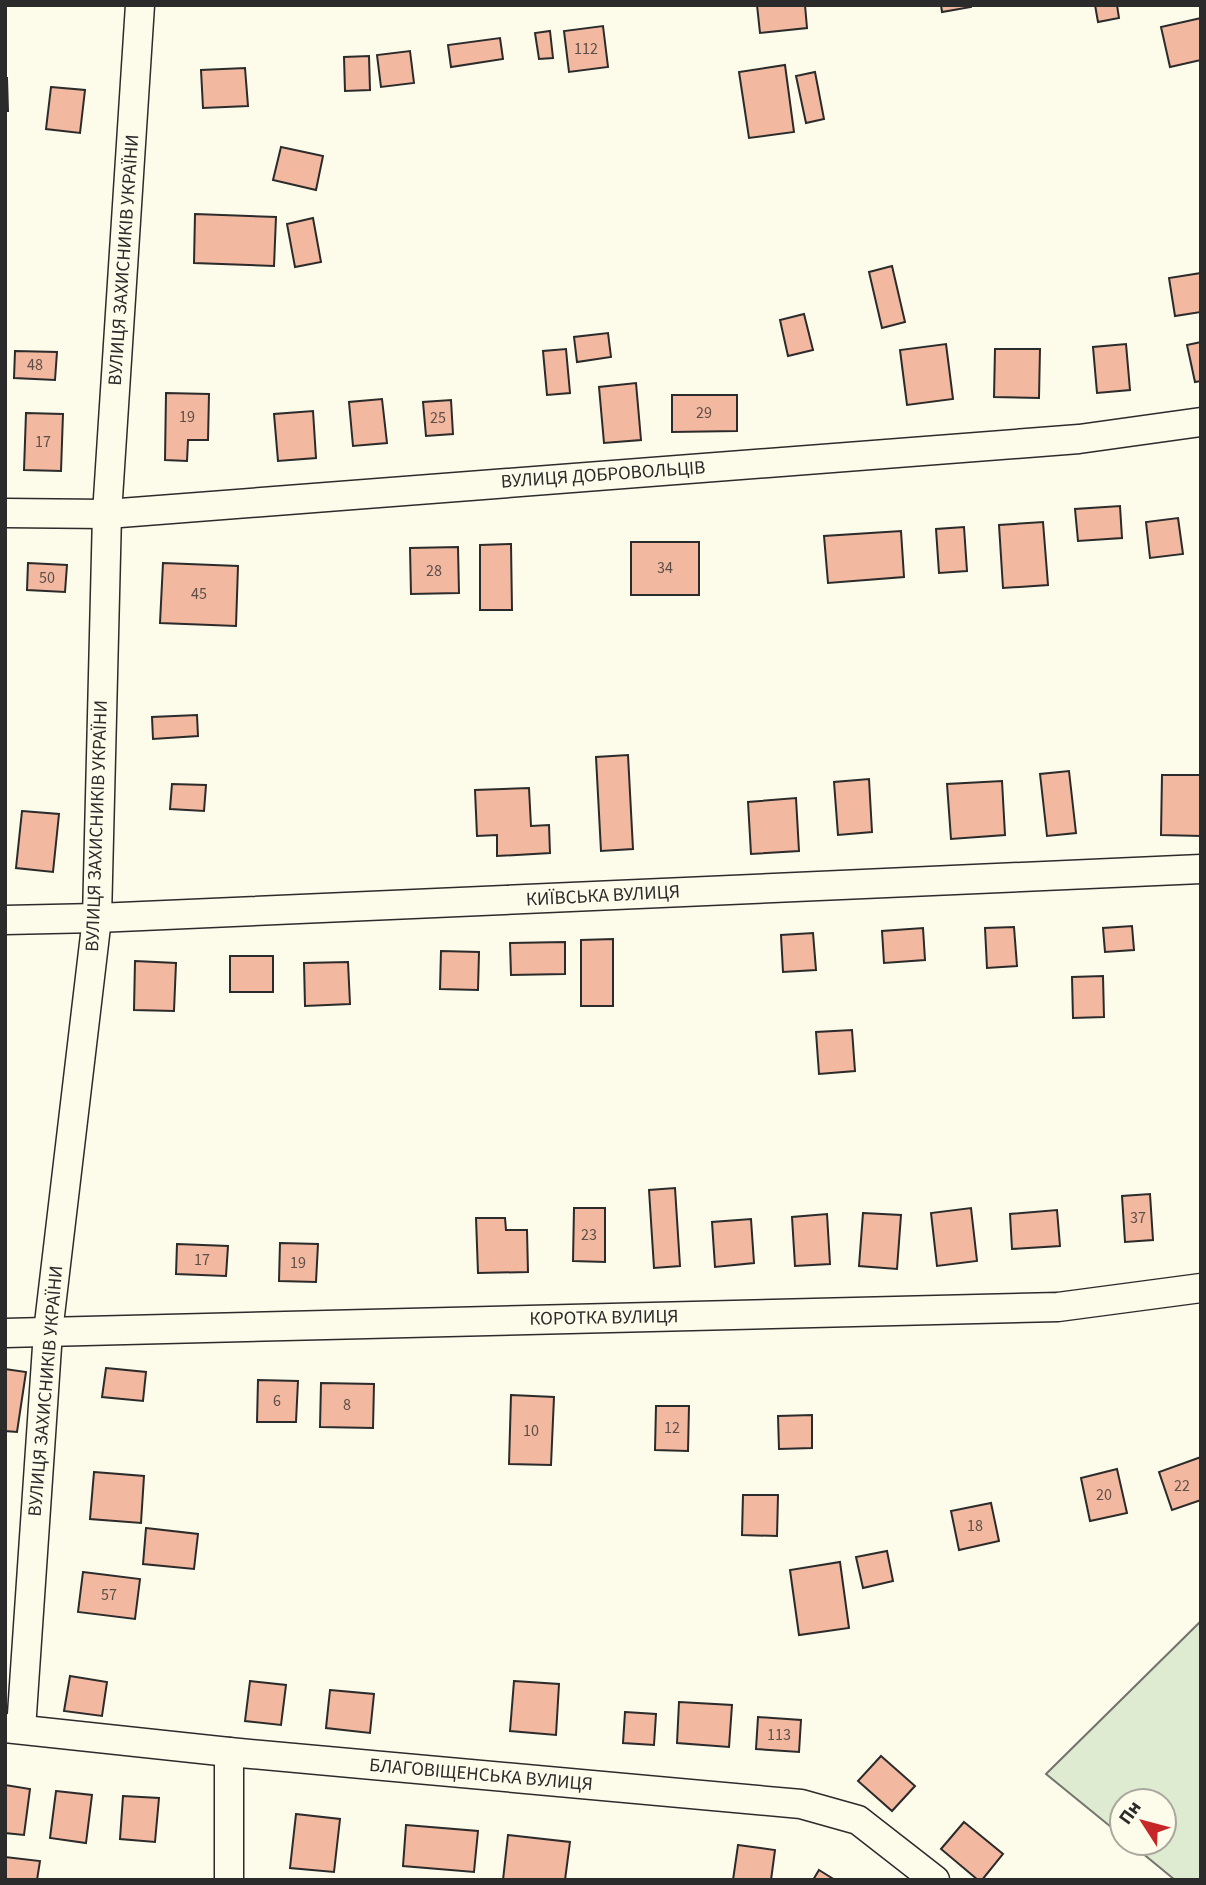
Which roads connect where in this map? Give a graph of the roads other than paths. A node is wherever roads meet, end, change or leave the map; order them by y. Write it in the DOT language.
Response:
graph roads {
  1 [pos="125,5"];
  2 [pos="141,5"];
  3 [pos="1201,422"];
  4 [pos="5,513"];
  5 [pos="107,513"];
  6 [pos="1201,870"];
  7 [pos="97,918"];
  8 [pos="5,919"];
  9 [pos="1201,1288"];
  10 [pos="48,1332"];
  11 [pos="5,1333"];
  12 [pos="13,1729"];
  13 [pos="229,1752"];
  14 [pos="229,1880"];
  15 [pos="935,1880"];
  1 -- 2 [label="street"];
  2 -- 5 [label="street, ВУЛИЦЯ ЗАХИСНИКІВ УКРАЇНИ"];
  3 -- 5 [label="street, ВУЛИЦЯ ДОБРОВОЛЬЦІВ"];
  4 -- 5 [label="street, ВУЛИЦЯ ДОБРОВОЛЬЦІВ"];
  5 -- 7 [label="street, ВУЛИЦЯ ЗАХИСНИКІВ УКРАЇНИ"];
  6 -- 7 [label="street, КИЇВСЬКА ВУЛИЦЯ"];
  7 -- 8 [label="street, КИЇВСЬКА ВУЛИЦЯ"];
  7 -- 10 [label="street, ВУЛИЦЯ ЗАХИСНИКІВ УКРАЇНИ"];
  9 -- 10 [label="street, КОРОТКА ВУЛИЦЯ"];
  10 -- 11 [label="street, КОРОТКА ВУЛИЦЯ"];
  10 -- 12 [label="street, ВУЛИЦЯ ЗАХИСНИКІВ УКРАЇНИ"];
  12 -- 13 [label="street, БЛАГОВІЩЕНСЬКА ВУЛИЦЯ"];
  13 -- 14 [label="street"];
  13 -- 15 [label="street, БЛАГОВІЩЕНСЬКА ВУЛИЦЯ"];
}
